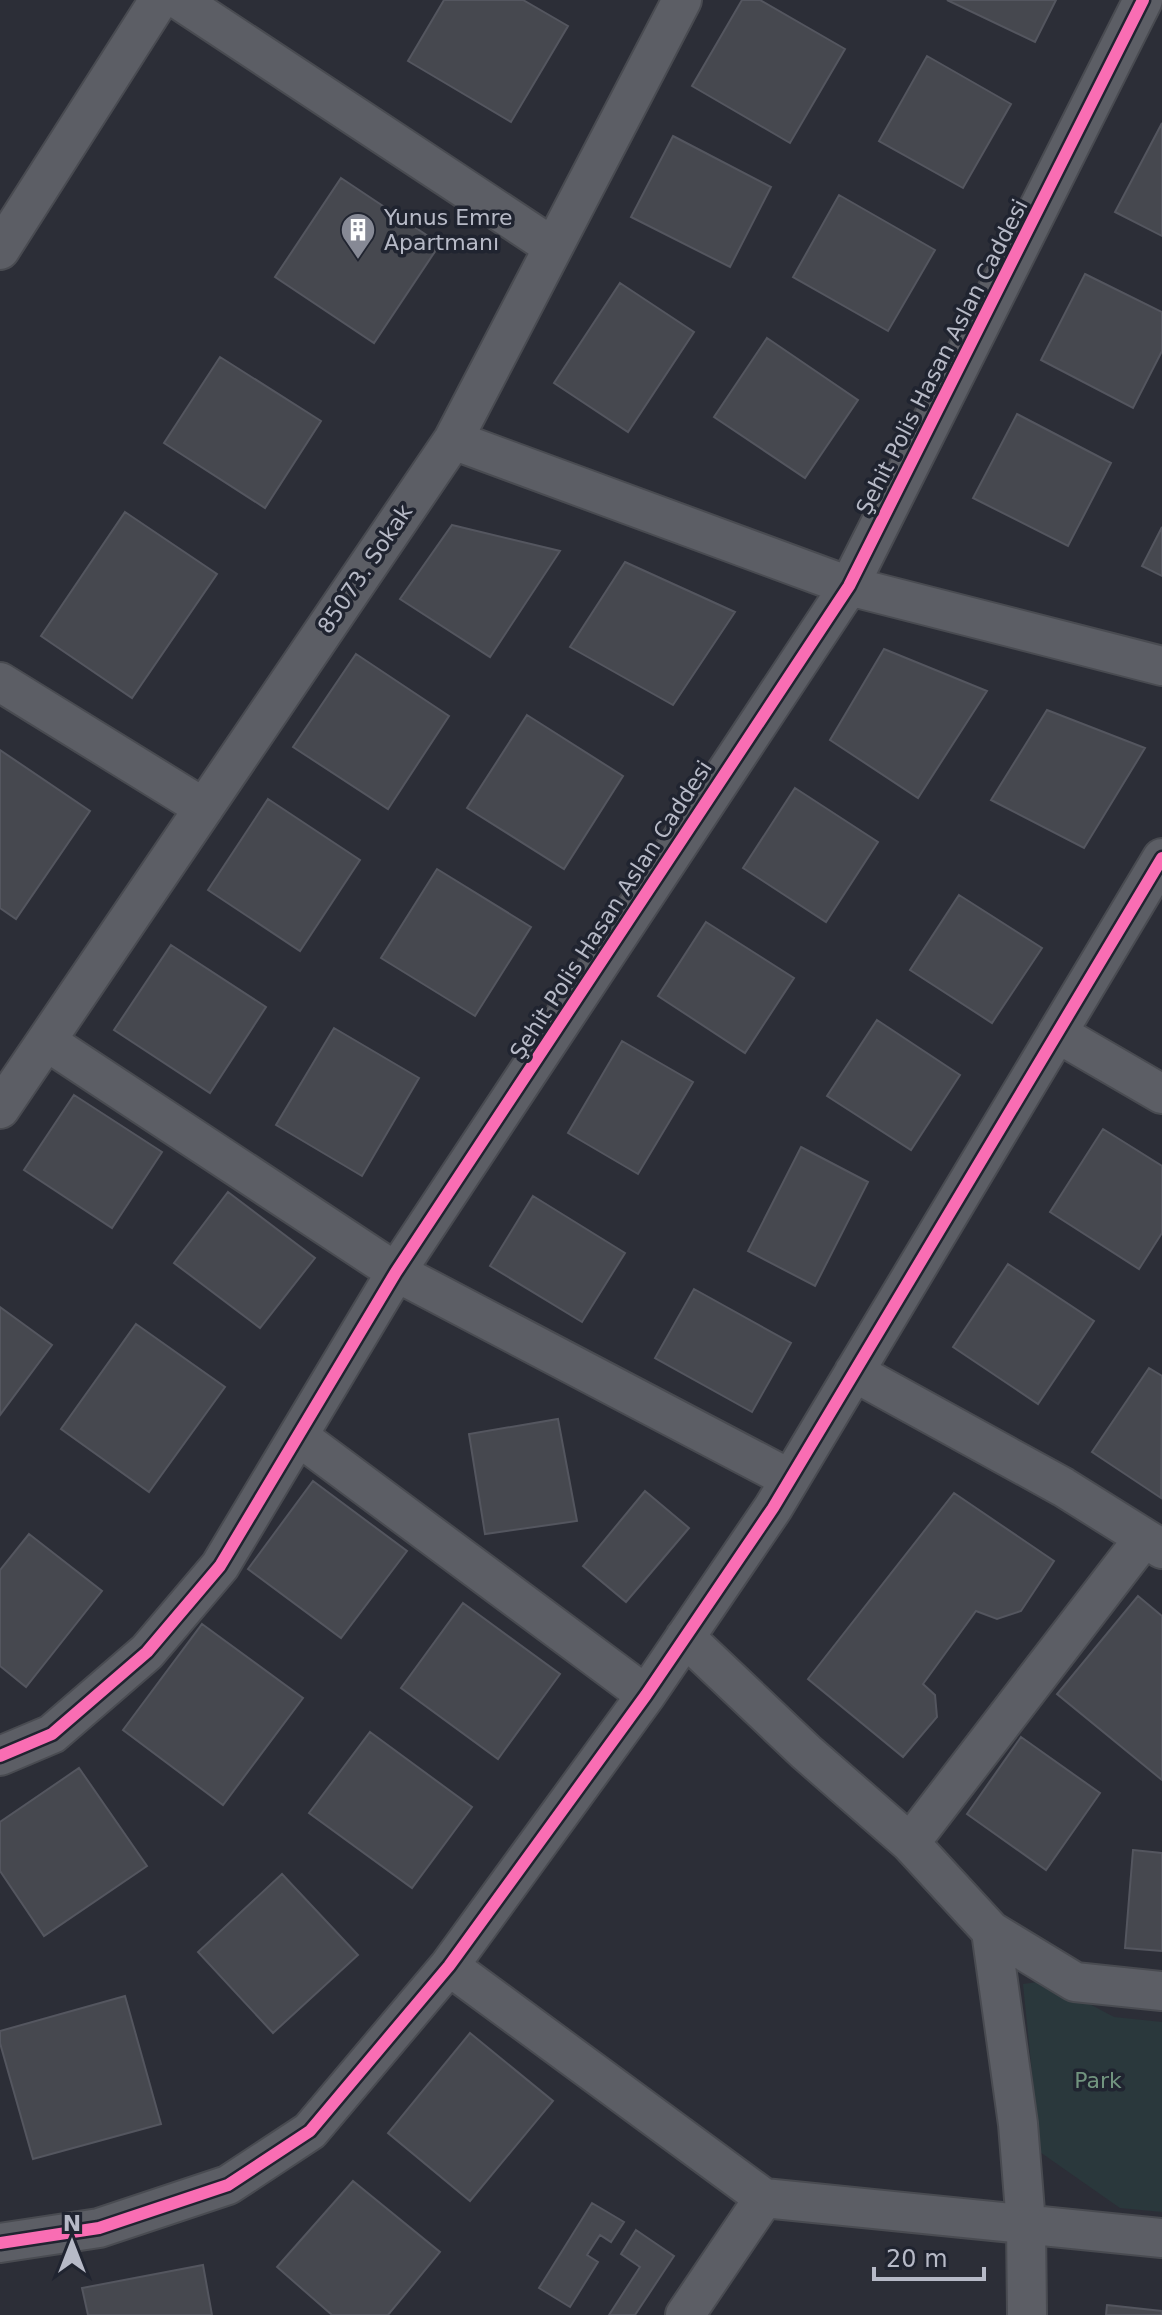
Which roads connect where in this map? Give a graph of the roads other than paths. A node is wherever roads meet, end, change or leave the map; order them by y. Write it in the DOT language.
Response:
graph roads {
  1 [pos="159,0"];
  2 [pos="179,0"];
  3 [pos="682,0"];
  4 [pos="1143,0"];
  5 [pos="553,247"];
  6 [pos="0,250"];
  7 [pos="453,440"];
  8 [pos="849,586"];
  9 [pos="1162,666"];
  10 [pos="0,682"];
  11 [pos="204,808"];
  12 [pos="1162,858"];
  13 [pos="1057,1033"];
  14 [pos="46,1041"];
  15 [pos="1162,1094"];
  16 [pos="0,1109"];
  17 [pos="396,1272"];
  18 [pos="854,1372"];
  19 [pos="298,1436"];
  20 [pos="790,1479"];
  21 [pos="1153,1544"];
  22 [pos="685,1637"];
  23 [pos="646,1695"];
  24 [pos="0,1756"];
  25 [pos="910,1843"];
  26 [pos="991,1931"];
  27 [pos="449,1966"];
  28 [pos="1162,1991"];
  29 [pos="764,2198"];
  30 [pos="1026,2224"];
  31 [pos="1162,2238"];
  32 [pos="0,2243"];
  33 [pos="685,2315"];
  34 [pos="1027,2315"];
  1 -- 6 [label="street"];
  2 -- 5 [label="street"];
  3 -- 5 [label="street, 85073. Sokak"];
  4 -- 8 [label="street, Şehit Polis Hasan Aslan Caddesi"];
  5 -- 7 [label="street, 85073. Sokak"];
  7 -- 8 [label="street"];
  7 -- 11 [label="street, 85073. Sokak"];
  8 -- 9 [label="street"];
  8 -- 17 [label="street, Şehit Polis Hasan Aslan Caddesi"];
  10 -- 11 [label="street"];
  11 -- 14 [label="street, 85073. Sokak"];
  12 -- 13 [label="street"];
  13 -- 15 [label="street"];
  13 -- 18 [label="street"];
  14 -- 16 [label="street, 85073. Sokak"];
  14 -- 17 [label="street"];
  17 -- 19 [label="street, Şehit Polis Hasan Aslan Caddesi"];
  17 -- 20 [label="street"];
  18 -- 20 [label="street"];
  18 -- 21 [label="street"];
  19 -- 23 [label="street"];
  19 -- 24 [label="street, Şehit Polis Hasan Aslan Caddesi"];
  20 -- 22 [label="street"];
  21 -- 25 [label="street"];
  22 -- 23 [label="street"];
  22 -- 25 [label="street"];
  23 -- 27 [label="street"];
  25 -- 26 [label="street"];
  26 -- 28 [label="street"];
  26 -- 30 [label="street"];
  27 -- 29 [label="street"];
  27 -- 32 [label="street"];
  29 -- 30 [label="street"];
  29 -- 33 [label="street"];
  30 -- 31 [label="street"];
  30 -- 34 [label="street"];
}
